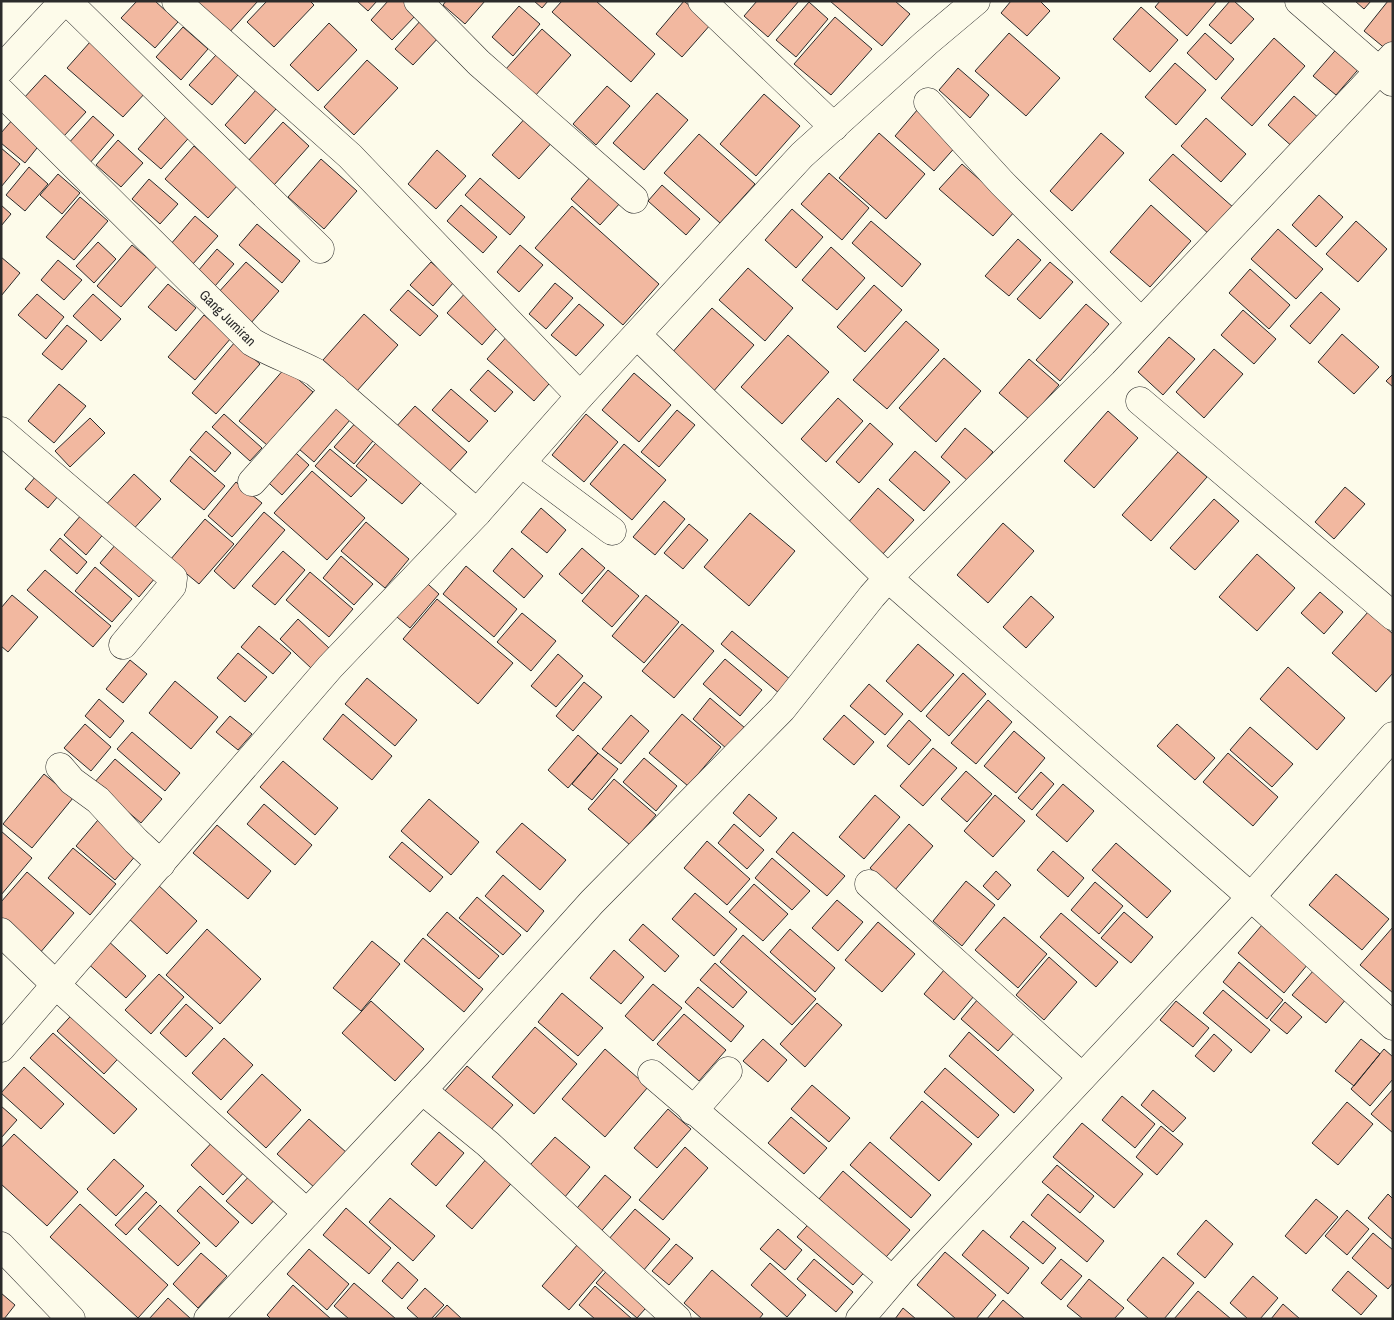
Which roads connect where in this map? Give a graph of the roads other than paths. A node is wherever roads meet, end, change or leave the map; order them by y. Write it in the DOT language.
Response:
graph roads {
  1 [pos="66,1"];
  2 [pos="176,1"];
  3 [pos="418,1"];
  4 [pos="702,1"];
  5 [pos="976,1"];
  6 [pos="1299,1"];
  7 [pos="1,69"];
  8 [pos="1388,70"];
  9 [pos="1,92"];
  10 [pos="928,102"];
  11 [pos="834,127"];
  12 [pos="634,198"];
  13 [pos="320,249"];
  14 [pos="1141,322"];
  15 [pos="637,335"];
  16 [pos="334,388"];
  17 [pos="580,396"];
  18 [pos="1140,401"];
  19 [pos="1,431"];
  20 [pos="521,463"];
  21 [pos="252,482"];
  22 [pos="477,513"];
  23 [pos="612,531"];
  24 [pos="888,578"];
  25 [pos="1393,616"];
  26 [pos="123,644"];
  27 [pos="1393,736"];
  28 [pos="60,767"];
  29 [pos="160,864"];
  30 [pos="869,884"];
  31 [pos="1251,897"];
  32 [pos="1,932"];
  33 [pos="56,986"];
  34 [pos="1393,1026"];
  35 [pos="1,1048"];
  36 [pos="728,1071"];
  37 [pos="652,1074"];
  38 [pos="1082,1077"];
  39 [pos="422,1090"];
  40 [pos="694,1111"];
  41 [pos="307,1213"];
  42 [pos="1,1246"];
  43 [pos="892,1280"];
  44 [pos="71,1319"];
  45 [pos="208,1319"];
  46 [pos="677,1319"];
  47 [pos="860,1319"];
  1 -- 7 [label="street"];
  1 -- 13 [label="street"];
  2 -- 17 [label="street"];
  3 -- 12 [label="street"];
  4 -- 11 [label="street"];
  5 -- 11 [label="street"];
  6 -- 8 [label="street"];
  8 -- 14 [label="street"];
  9 -- 16 [label="street, Gang Jumiran"];
  10 -- 14 [label="street"];
  11 -- 15 [label="street"];
  14 -- 24 [label="street"];
  15 -- 17 [label="street"];
  15 -- 24 [label="street"];
  16 -- 21 [label="street"];
  16 -- 22 [label="street, Gang Jumiran"];
  17 -- 20 [label="street"];
  18 -- 25 [label="street"];
  19 -- 26 [label="street"];
  20 -- 22 [label="street"];
  20 -- 23 [label="street"];
  22 -- 29 [label="street"];
  24 -- 31 [label="street"];
  24 -- 39 [label="street"];
  27 -- 31 [label="street"];
  28 -- 29 [label="street"];
  29 -- 33 [label="street"];
  30 -- 38 [label="street"];
  31 -- 34 [label="street"];
  31 -- 38 [label="street"];
  32 -- 33 [label="street"];
  33 -- 35 [label="street"];
  33 -- 41 [label="street"];
  36 -- 40 [label="street"];
  37 -- 40 [label="street"];
  38 -- 43 [label="street"];
  39 -- 41 [label="street"];
  39 -- 46 [label="street"];
  40 -- 43 [label="street"];
  41 -- 45 [label="street"];
  42 -- 44 [label="street"];
  43 -- 47 [label="street"];
}
